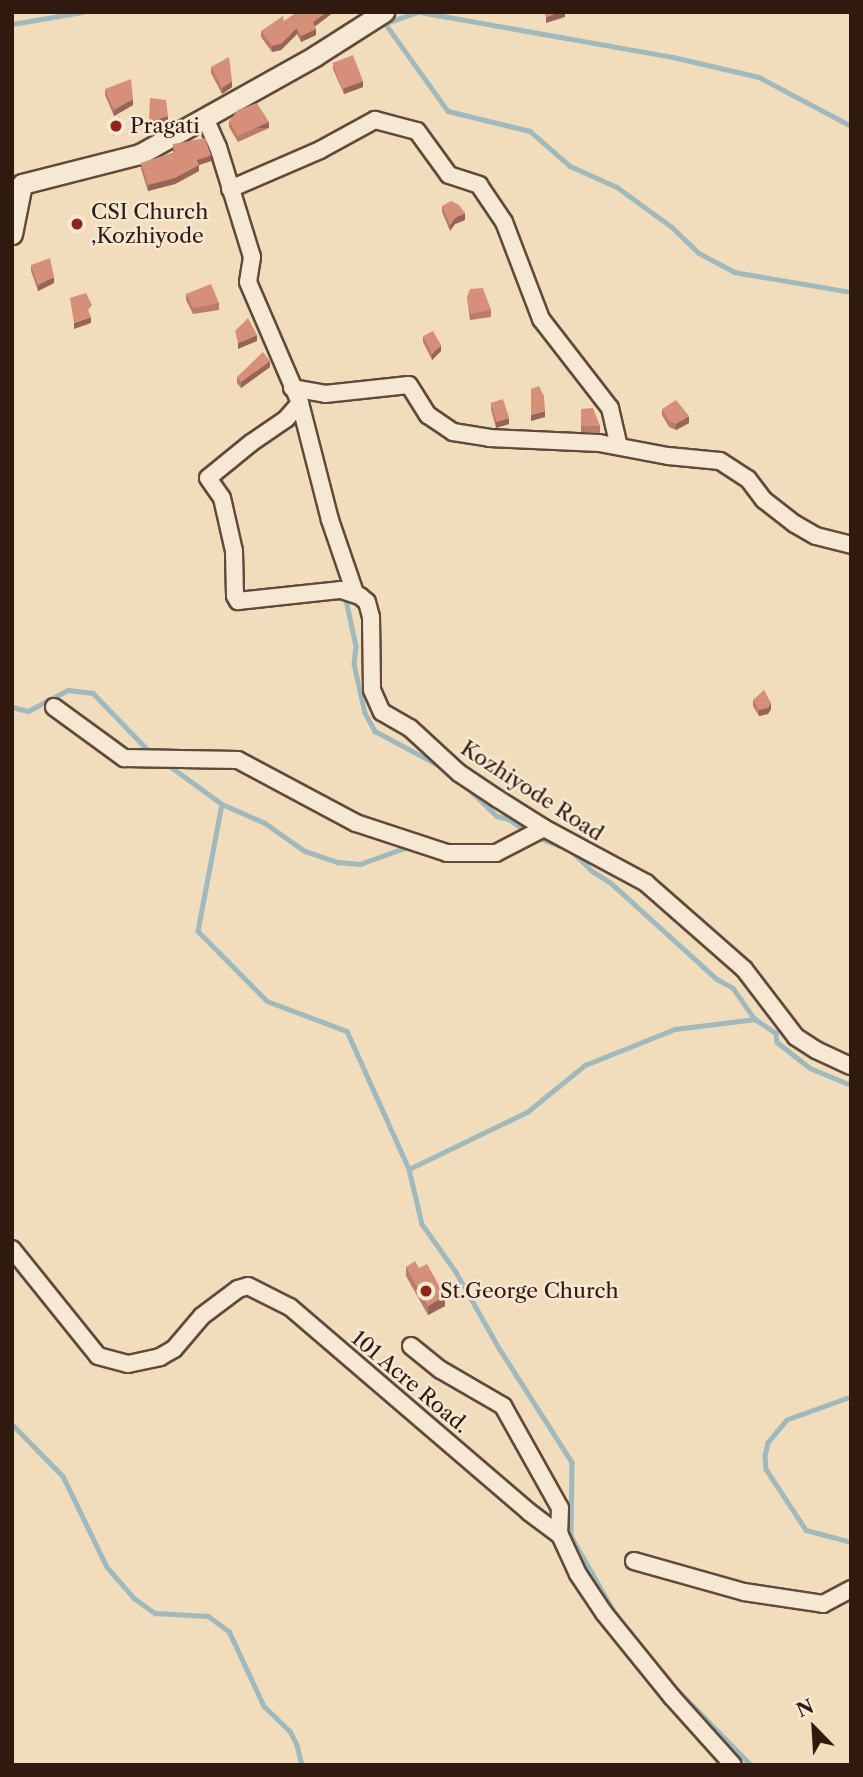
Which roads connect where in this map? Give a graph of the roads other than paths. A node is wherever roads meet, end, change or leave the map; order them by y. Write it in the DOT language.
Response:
graph roads {
  1 [pos="384,12"];
  2 [pos="205,118"];
  3 [pos="230,189"];
  4 [pos="12,234"];
  5 [pos="296,395"];
  6 [pos="619,446"];
  7 [pos="851,545"];
  8 [pos="355,593"];
  9 [pos="54,706"];
  10 [pos="544,828"];
  11 [pos="851,1066"];
  12 [pos="12,1249"];
  13 [pos="411,1346"];
  14 [pos="560,1531"];
  15 [pos="634,1561"];
  16 [pos="851,1589"];
  17 [pos="733,1765"];
  1 -- 2 [label="street"];
  2 -- 3 [label="street"];
  2 -- 4 [label="street"];
  3 -- 5 [label="street"];
  3 -- 6 [label="street"];
  5 -- 6 [label="street"];
  5 -- 8 [label="street, Kozhiyode Road"];
  5 -- 8 [label="street"];
  6 -- 7 [label="street"];
  8 -- 10 [label="street, Kozhiyode Road"];
  9 -- 10 [label="street"];
  10 -- 11 [label="street, Kozhiyode Road"];
  12 -- 14 [label="street, 101 Acre Road."];
  13 -- 14 [label="street"];
  14 -- 17 [label="street, 101 Acre Road."];
  15 -- 16 [label="street"];
}
